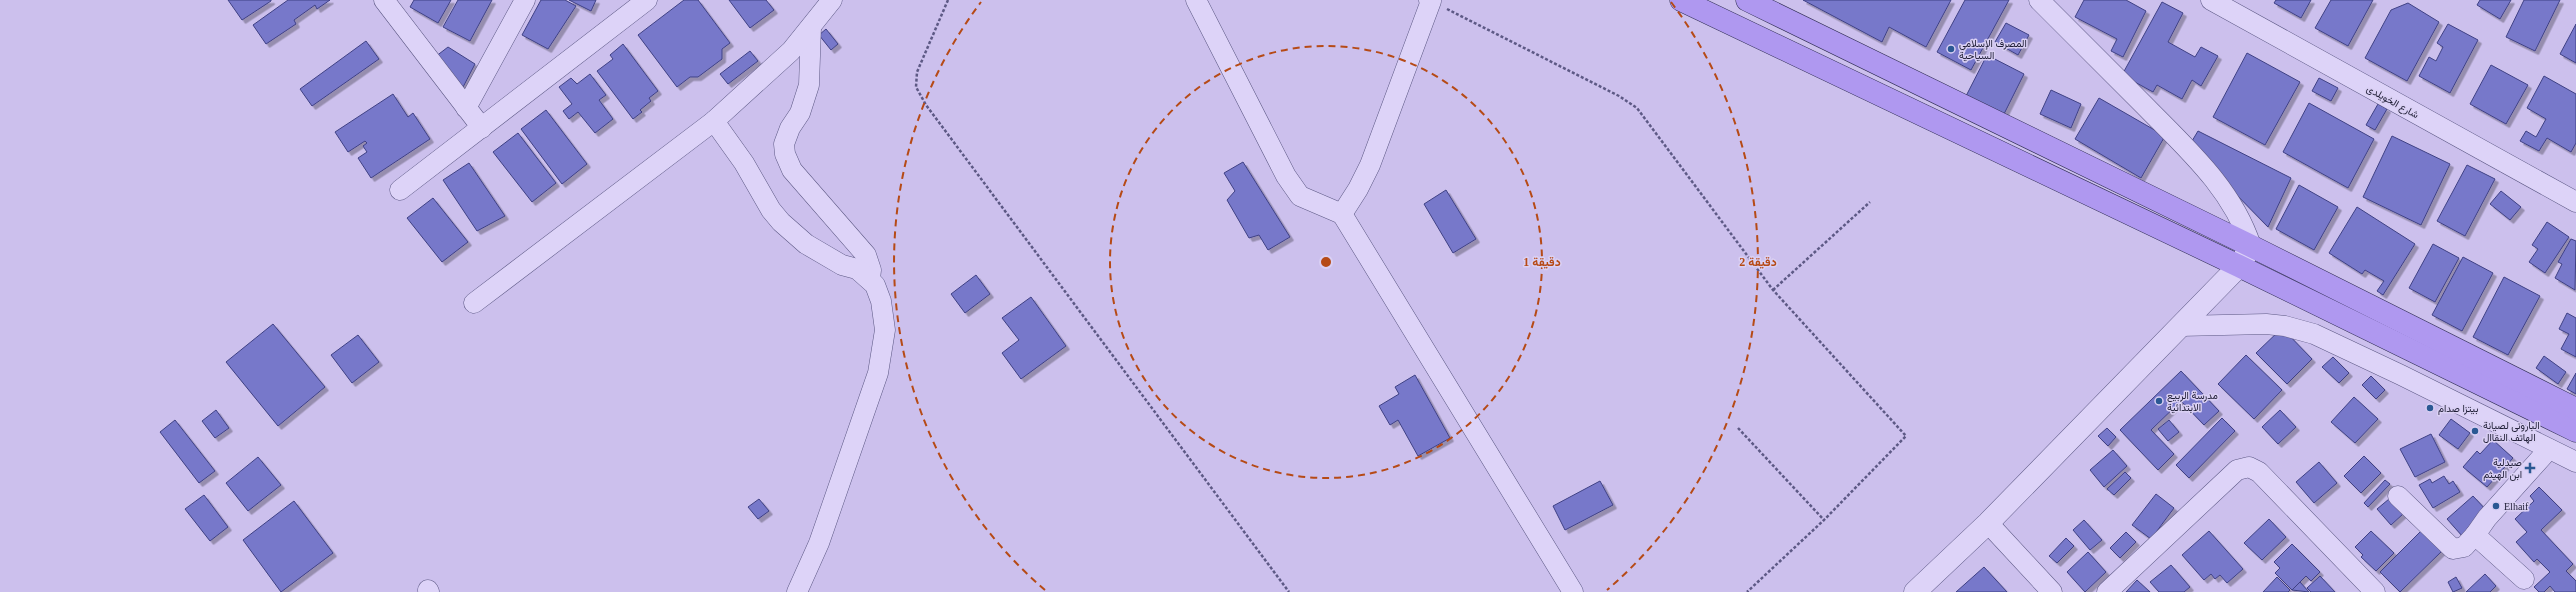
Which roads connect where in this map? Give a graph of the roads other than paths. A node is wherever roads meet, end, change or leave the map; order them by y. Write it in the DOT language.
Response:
graph roads {
  1 [pos="384,0"];
  2 [pos="524,0"];
  3 [pos="647,0"];
  4 [pos="832,0"];
  5 [pos="1196,0"];
  6 [pos="1681,0"];
  7 [pos="1746,0"];
  8 [pos="2039,0"];
  9 [pos="1430,1"];
  10 [pos="2223,3"];
  11 [pos="811,27"];
  12 [pos="466,108"];
  13 [pos="714,121"];
  14 [pos="482,128"];
  15 [pos="400,190"];
  16 [pos="2576,202"];
  17 [pos="1342,214"];
  18 [pos="2251,246"];
  19 [pos="2239,266"];
  20 [pos="870,279"];
  21 [pos="474,303"];
  22 [pos="2180,326"];
  23 [pos="2576,409"];
  24 [pos="2576,431"];
  25 [pos="2549,449"];
  26 [pos="2576,462"];
  27 [pos="2398,496"];
  28 [pos="1988,522"];
  29 [pos="2475,535"];
  30 [pos="2524,579"];
  31 [pos="797,592"];
  32 [pos="1573,592"];
  33 [pos="1915,592"];
  34 [pos="2052,592"];
  35 [pos="2107,592"];
  36 [pos="2375,592"];
  1 -- 12 [label="street"];
  2 -- 12 [label="street"];
  3 -- 14 [label="street"];
  4 -- 11 [label="street"];
  5 -- 17 [label="street"];
  6 -- 19 [label="main road"];
  7 -- 18 [label="main road"];
  8 -- 18 [label="street"];
  9 -- 17 [label="street"];
  10 -- 16 [label="street, شارع الخويلدى"];
  11 -- 13 [label="street"];
  11 -- 20 [label="street"];
  12 -- 14 [label="street"];
  13 -- 20 [label="street"];
  13 -- 21 [label="street"];
  14 -- 15 [label="street"];
  17 -- 32 [label="street"];
  18 -- 19 [label="street"];
  18 -- 23 [label="main road"];
  19 -- 22 [label="street"];
  19 -- 24 [label="main road"];
  20 -- 31 [label="street"];
  22 -- 25 [label="street"];
  22 -- 28 [label="street"];
  25 -- 26 [label="street"];
  25 -- 29 [label="street"];
  27 -- 29 [label="street"];
  28 -- 33 [label="street"];
  28 -- 34 [label="street"];
  29 -- 30 [label="street"];
  35 -- 36 [label="street"];
}
